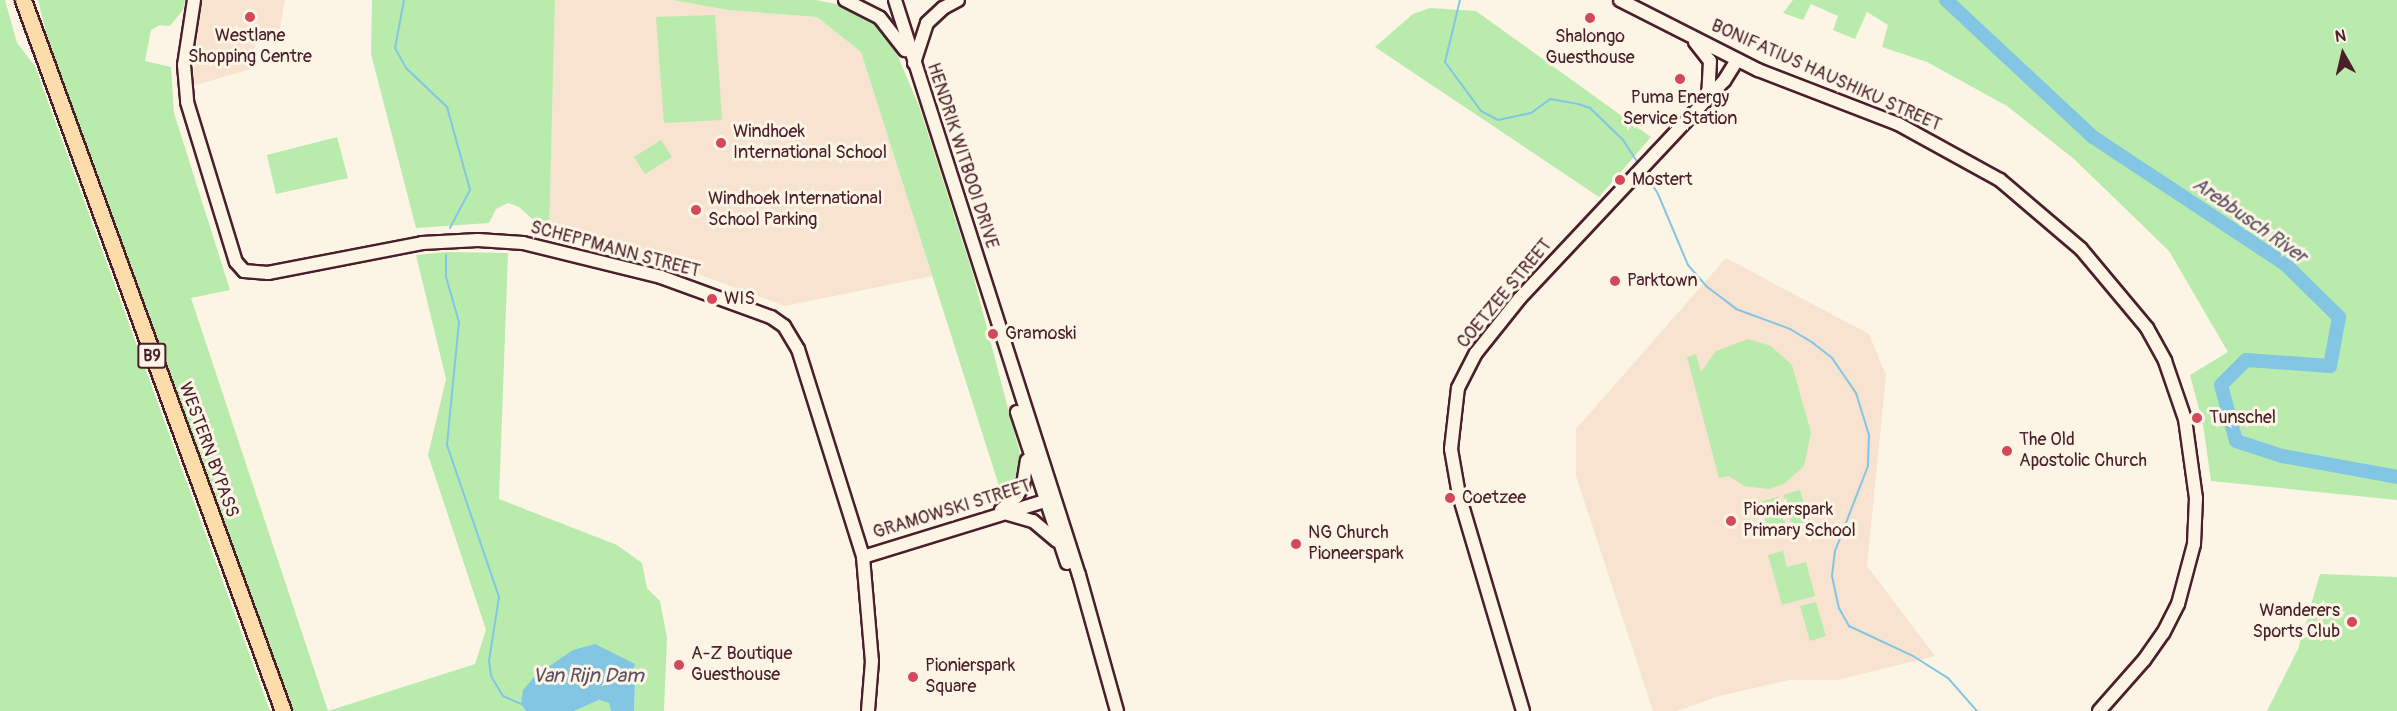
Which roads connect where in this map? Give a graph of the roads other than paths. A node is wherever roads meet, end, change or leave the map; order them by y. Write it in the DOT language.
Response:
graph roads {
  1 [pos="23,0"];
  2 [pos="194,0"];
  3 [pos="845,0"];
  4 [pos="895,0"];
  5 [pos="958,0"];
  6 [pos="1620,0"];
  7 [pos="1687,35"];
  8 [pos="1737,60"];
  9 [pos="914,67"];
  10 [pos="1758,70"];
  11 [pos="1724,81"];
  12 [pos="1708,95"];
  13 [pos="998,323"];
  14 [pos="1026,445"];
  15 [pos="1048,500"];
  16 [pos="995,514"];
  17 [pos="1058,542"];
  18 [pos="863,557"];
  19 [pos="1088,614"];
  20 [pos="283,711"];
  21 [pos="868,711"];
  22 [pos="1117,711"];
  23 [pos="1523,711"];
  24 [pos="2099,711"];
  1 -- 20 [label="highway, WESTERN BYPASS / B9"];
  2 -- 18 [label="street, SCHEPPMANN STREET"];
  3 -- 9 [label="street"];
  4 -- 9 [label="street, HENDRIK WITBOOI DRIVE"];
  5 -- 9 [label="street"];
  6 -- 7 [label="street, BONIFATIUS HAUSHIKU STREET"];
  7 -- 8 [label="street, BONIFATIUS HAUSHIKU STREET"];
  7 -- 12 [label="street"];
  8 -- 10 [label="street, BONIFATIUS HAUSHIKU STREET"];
  8 -- 11 [label="street, COETZEE STREET"];
  9 -- 13 [label="street, HENDRIK WITBOOI DRIVE"];
  10 -- 11 [label="street"];
  10 -- 24 [label="street, BONIFATIUS HAUSHIKU STREET"];
  11 -- 12 [label="street, COETZEE STREET"];
  12 -- 23 [label="street, COETZEE STREET"];
  13 -- 14 [label="street, HENDRIK WITBOOI DRIVE"];
  13 -- 15 [label="street, HENDRIK WITBOOI DRIVE"];
  14 -- 15 [label="street, HENDRIK WITBOOI DRIVE"];
  14 -- 16 [label="street"];
  15 -- 16 [label="street, GRAMOWSKI STREET"];
  15 -- 17 [label="street, HENDRIK WITBOOI DRIVE"];
  15 -- 19 [label="street, HENDRIK WITBOOI DRIVE"];
  16 -- 17 [label="street"];
  16 -- 18 [label="street, GRAMOWSKI STREET"];
  17 -- 19 [label="street, HENDRIK WITBOOI DRIVE"];
  18 -- 21 [label="street, SCHEPPMANN STREET"];
  19 -- 22 [label="street, HENDRIK WITBOOI DRIVE"];
}
